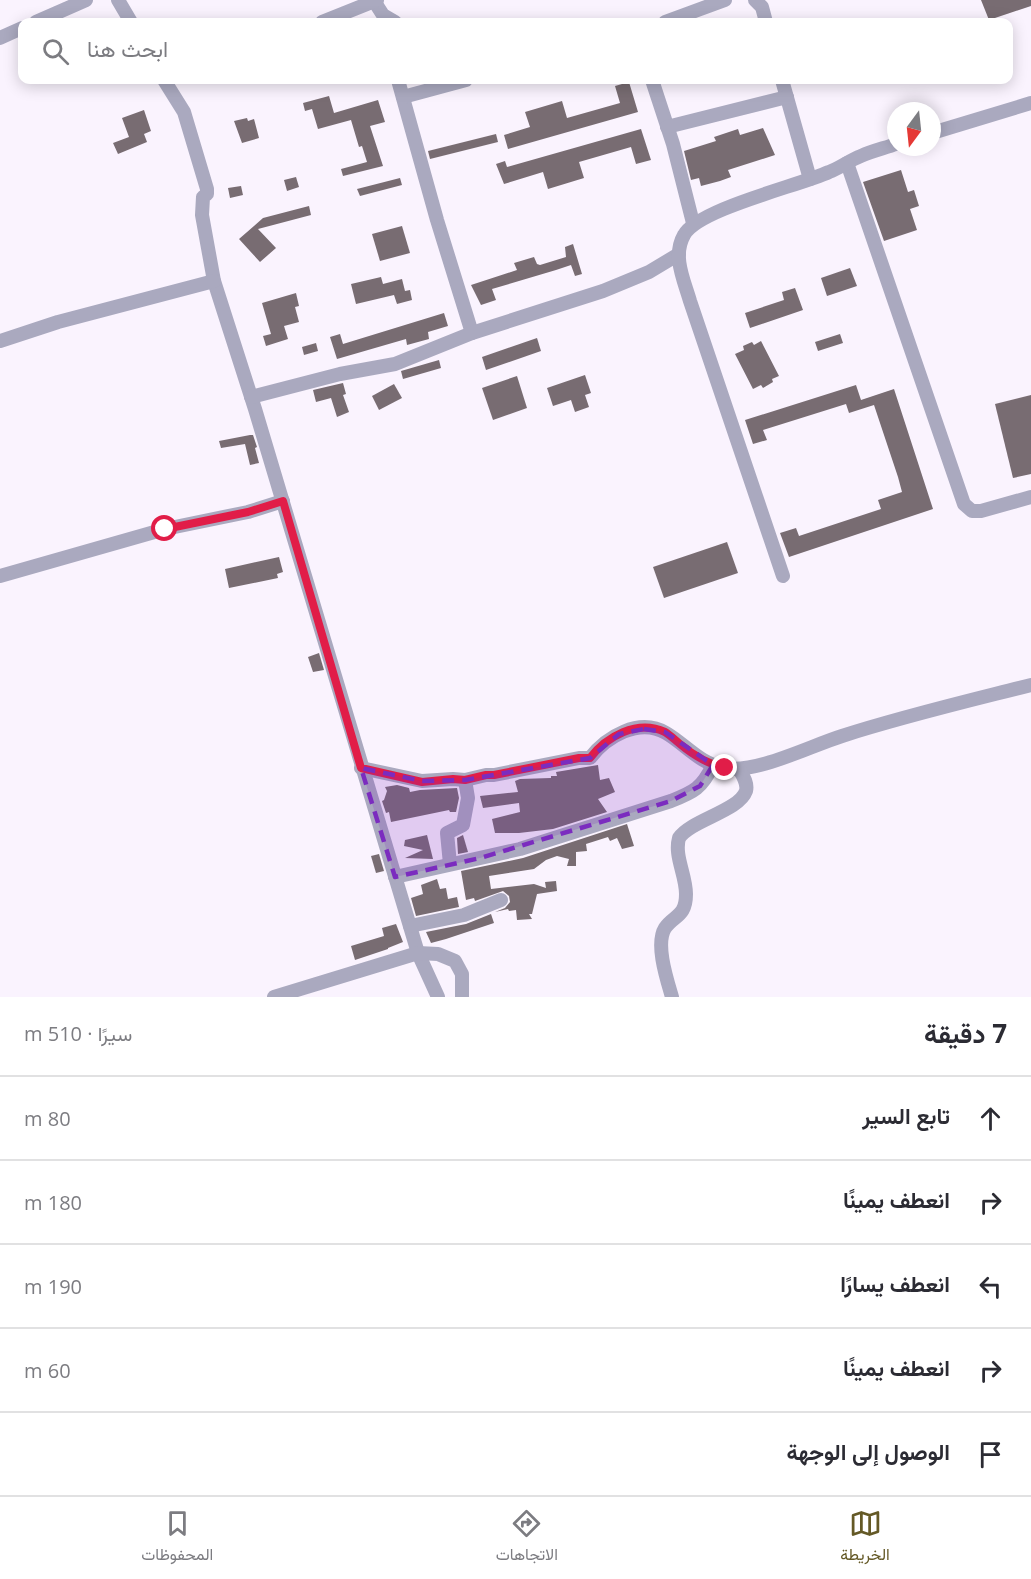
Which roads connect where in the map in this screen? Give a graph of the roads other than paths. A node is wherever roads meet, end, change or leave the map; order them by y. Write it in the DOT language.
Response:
graph roads {
  1 [pos="86,0"];
  2 [pos="118,0"];
  3 [pos="724,0"];
  4 [pos="755,0"];
  5 [pos="375,1"];
  6 [pos="45,18"];
  7 [pos="129,18"];
  8 [pos="332,18"];
  9 [pos="388,18"];
  10 [pos="675,18"];
  11 [pos="765,18"];
  12 [pos="18,30"];
  13 [pos="0,38"];
  14 [pos="166,84"];
  15 [pos="399,84"];
  16 [pos="451,84"];
  17 [pos="653,84"];
  18 [pos="784,84"];
  19 [pos="402,97"];
  20 [pos="787,97"];
  21 [pos="1031,103"];
  22 [pos="667,127"];
  23 [pos="941,130"];
  24 [pos="887,147"];
  25 [pos="847,164"];
  26 [pos="810,179"];
  27 [pos="693,223"];
  28 [pos="679,254"];
  29 [pos="214,281"];
  30 [pos="472,333"];
  31 [pos="0,341"];
  32 [pos="251,397"];
  33 [pos="1031,497"];
  34 [pos="283,501"];
  35 [pos="0,576"];
  36 [pos="783,576"];
  37 [pos="1031,685"];
  38 [pos="713,765"];
  39 [pos="361,768"];
  40 [pos="739,769"];
  41 [pos="465,780"];
  42 [pos="450,864"];
  43 [pos="394,877"];
  44 [pos="501,900"];
  45 [pos="410,926"];
  46 [pos="418,953"];
  47 [pos="274,997"];
  48 [pos="438,997"];
  49 [pos="462,997"];
  50 [pos="672,997"];
  1 -- 6 [label="street"];
  2 -- 7 [label="street"];
  3 -- 10 [label="street"];
  4 -- 11 [label="street"];
  5 -- 8 [label="street"];
  5 -- 9 [label="street"];
  12 -- 13 [label="street"];
  14 -- 29 [label="street"];
  15 -- 19 [label="street"];
  16 -- 19 [label="street"];
  17 -- 22 [label="street"];
  18 -- 20 [label="street"];
  19 -- 30 [label="street"];
  20 -- 22 [label="street"];
  20 -- 26 [label="street"];
  21 -- 23 [label="street"];
  22 -- 27 [label="street"];
  24 -- 25 [label="street"];
  25 -- 26 [label="street"];
  25 -- 33 [label="street"];
  26 -- 27 [label="street"];
  27 -- 28 [label="street"];
  28 -- 30 [label="street"];
  28 -- 36 [label="street"];
  29 -- 31 [label="street"];
  29 -- 32 [label="street"];
  30 -- 32 [label="street"];
  32 -- 34 [label="street"];
  34 -- 35 [label="street"];
  34 -- 39 [label="street"];
  37 -- 40 [label="street"];
  38 -- 40 [label="street"];
  38 -- 41 [label="street"];
  38 -- 42 [label="street"];
  39 -- 41 [label="street"];
  39 -- 43 [label="street"];
  40 -- 50 [label="street"];
  41 -- 42 [label="street"];
  42 -- 43 [label="street"];
  43 -- 45 [label="street"];
  44 -- 45 [label="street"];
  45 -- 46 [label="street"];
  46 -- 47 [label="street"];
  46 -- 48 [label="street"];
  46 -- 49 [label="street"];
}
